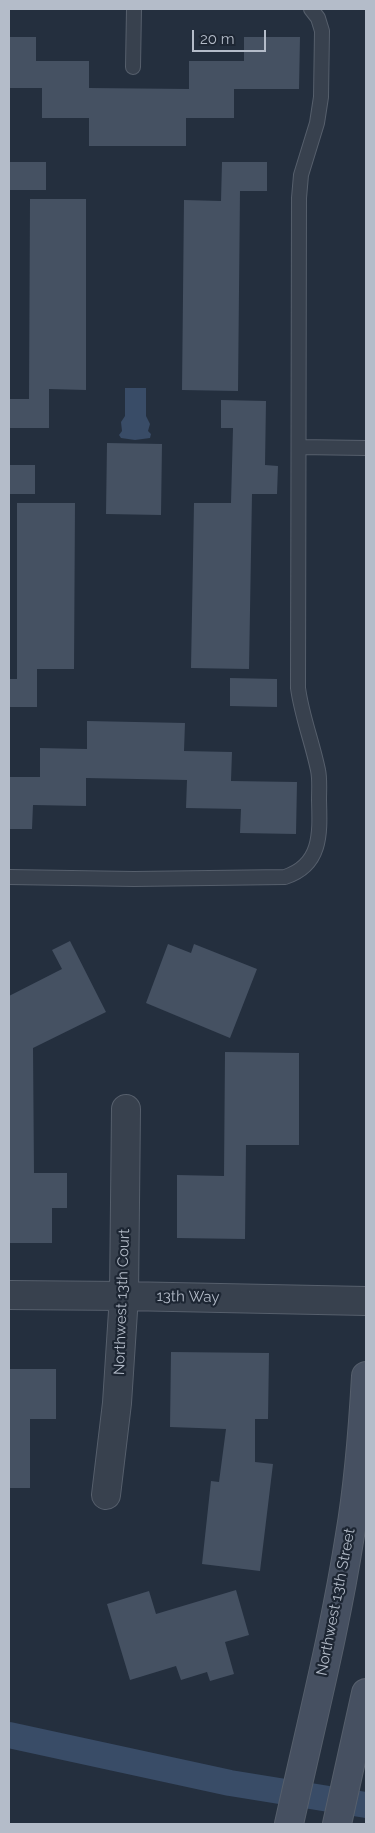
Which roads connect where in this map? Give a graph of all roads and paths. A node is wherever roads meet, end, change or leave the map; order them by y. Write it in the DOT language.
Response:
graph roads {
  1 [pos="134,9"];
  2 [pos="311,9"];
  3 [pos="133,67"];
  4 [pos="299,447"];
  5 [pos="366,448"];
  6 [pos="9,877"];
  7 [pos="126,1109"];
  8 [pos="9,1295"];
  9 [pos="124,1296"];
  10 [pos="366,1301"];
  11 [pos="366,1376"];
  12 [pos="106,1494"];
  13 [pos="366,1693"];
  14 [pos="289,1824"];
  15 [pos="337,1824"];
  1 -- 3 [label="lane"];
  2 -- 4 [label="lane"];
  4 -- 5 [label="lane"];
  4 -- 6 [label="lane"];
  7 -- 9 [label="street, Northwest 13th Court"];
  8 -- 9 [label="street, 13th Way"];
  9 -- 10 [label="street, 13th Way"];
  9 -- 12 [label="street, Northwest 13th Court"];
  11 -- 14 [label="street, Northwest 13th Street"];
  13 -- 15 [label="street"];
}
